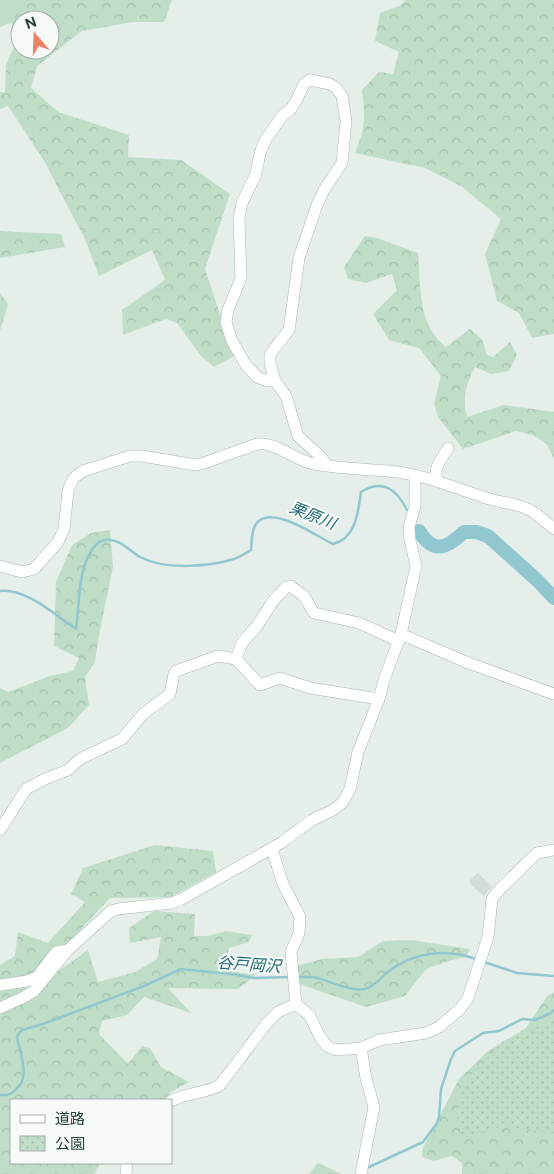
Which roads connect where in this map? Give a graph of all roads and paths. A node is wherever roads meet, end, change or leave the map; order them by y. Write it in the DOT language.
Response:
graph roads {
  1 [pos="275,381"];
  2 [pos="448,448"];
  3 [pos="326,465"];
  4 [pos="414,476"];
  5 [pos="436,480"];
  6 [pos="554,529"];
  7 [pos="0,566"];
  8 [pos="400,638"];
  9 [pos="236,659"];
  10 [pos="554,694"];
  11 [pos="379,699"];
  12 [pos="0,830"];
  13 [pos="272,849"];
  14 [pos="554,850"];
  15 [pos="68,950"];
  16 [pos="0,985"];
  17 [pos="296,1004"];
  18 [pos="0,1008"];
  19 [pos="360,1048"];
  20 [pos="172,1101"];
  21 [pos="361,1174"];
  1 -- 1 [label="street"];
  1 -- 3 [label="street"];
  2 -- 5 [label="street"];
  3 -- 4 [label="street"];
  3 -- 7 [label="street"];
  4 -- 5 [label="street"];
  4 -- 8 [label="street"];
  5 -- 6 [label="street"];
  8 -- 9 [label="street"];
  8 -- 10 [label="street"];
  8 -- 11 [label="street"];
  9 -- 11 [label="street"];
  9 -- 12 [label="street"];
  11 -- 13 [label="street"];
  13 -- 15 [label="street"];
  13 -- 17 [label="street"];
  14 -- 19 [label="street"];
  15 -- 16 [label="street"];
  15 -- 18 [label="street"];
  17 -- 19 [label="street"];
  17 -- 20 [label="street"];
  19 -- 21 [label="street"];
}
